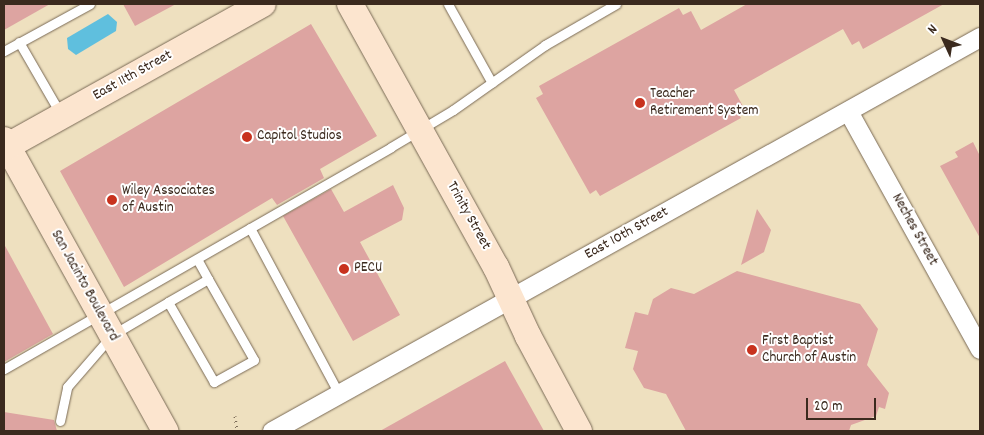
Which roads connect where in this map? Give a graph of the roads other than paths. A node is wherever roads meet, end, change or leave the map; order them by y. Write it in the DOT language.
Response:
graph roads {
  1 [pos="90,4"];
  2 [pos="263,4"];
  3 [pos="350,4"];
  4 [pos="448,4"];
  5 [pos="616,4"];
  6 [pos="980,37"];
  7 [pos="20,42"];
  8 [pos="4,51"];
  9 [pos="492,83"];
  10 [pos="848,111"];
  11 [pos="62,116"];
  12 [pos="420,129"];
  13 [pos="5,145"];
  14 [pos="250,228"];
  15 [pos="197,259"];
  16 [pos="208,279"];
  17 [pos="510,298"];
  18 [pos="168,302"];
  19 [pos="106,324"];
  20 [pos="980,349"];
  21 [pos="4,369"];
  22 [pos="339,394"];
  23 [pos="60,421"];
  24 [pos="165,431"];
  25 [pos="272,431"];
  26 [pos="579,431"];
  1 -- 7 [label="lane"];
  2 -- 11 [label="main road, East 11th Street"];
  3 -- 12 [label="main road, Trinity Street"];
  4 -- 9 [label="lane"];
  5 -- 9 [label="lane"];
  6 -- 10 [label="street, East 10th Street"];
  7 -- 8 [label="lane"];
  7 -- 11 [label="lane"];
  9 -- 12 [label="lane"];
  10 -- 17 [label="street, East 10th Street"];
  10 -- 20 [label="street, Neches Street"];
  11 -- 13 [label="main road, East 11th Street"];
  12 -- 14 [label="lane"];
  12 -- 17 [label="main road, Trinity Street"];
  13 -- 19 [label="main road, San Jacinto Boulevard"];
  14 -- 15 [label="lane"];
  14 -- 22 [label="lane"];
  15 -- 16 [label="lane"];
  15 -- 19 [label="lane"];
  16 -- 18 [label="lane"];
  16 -- 18 [label="lane"];
  17 -- 22 [label="street, East 10th Street"];
  17 -- 26 [label="main road, Trinity Street"];
  18 -- 19 [label="lane"];
  19 -- 21 [label="lane"];
  19 -- 23 [label="lane"];
  19 -- 24 [label="main road, San Jacinto Boulevard"];
  22 -- 25 [label="street, East 10th Street"];
}
